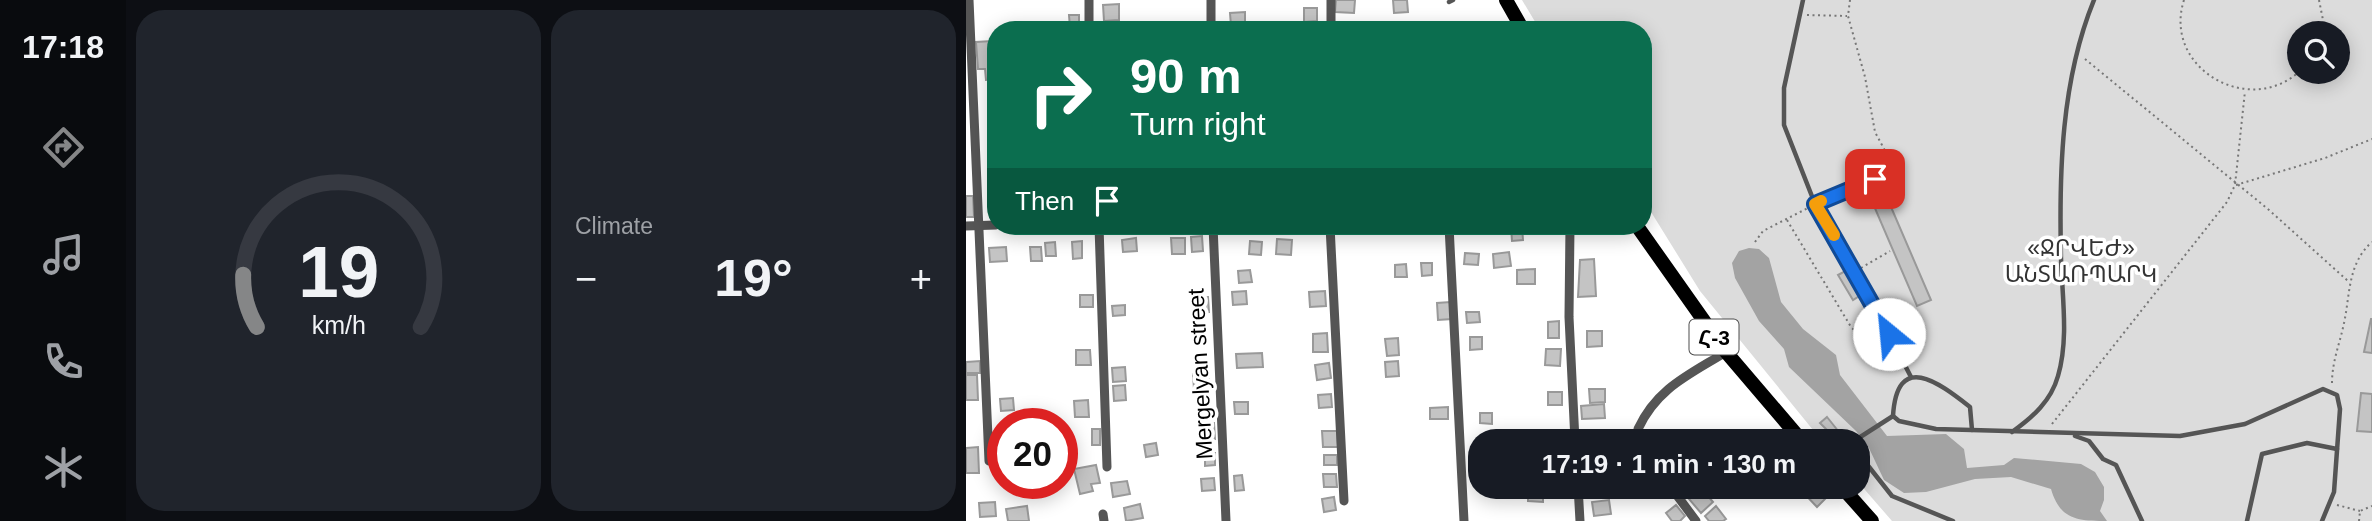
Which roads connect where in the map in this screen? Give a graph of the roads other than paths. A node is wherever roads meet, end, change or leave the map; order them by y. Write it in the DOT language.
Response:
graph roads {
  1 [pos="969,0"];
  2 [pos="1089,0"];
  3 [pos="1211,0"];
  4 [pos="1331,0"];
  5 [pos="1506,0"];
  6 [pos="1803,0"];
  7 [pos="2094,0"];
  8 [pos="1089,21"];
  9 [pos="1212,21"];
  10 [pos="1331,21"];
  11 [pos="1518,21"];
  12 [pos="1875,179"];
  13 [pos="1815,204"];
  14 [pos="980,225"];
  15 [pos="987,225"];
  16 [pos="966,226"];
  17 [pos="1098,235"];
  18 [pos="1213,235"];
  19 [pos="1330,235"];
  20 [pos="1449,235"];
  21 [pos="1570,235"];
  22 [pos="1643,235"];
  23 [pos="1726,352"];
  24 [pos="1911,377"];
  25 [pos="987,409"];
  26 [pos="1893,416"];
  27 [pos="1574,429"];
  28 [pos="1638,429"];
  29 [pos="1792,429"];
  30 [pos="1972,430"];
  31 [pos="1870,431"];
  32 [pos="2011,432"];
  33 [pos="2071,434"];
  34 [pos="2337,449"];
  35 [pos="1107,467"];
  36 [pos="1870,468"];
  37 [pos="1579,499"];
  38 [pos="1680,499"];
  39 [pos="1853,499"];
  40 [pos="1344,501"];
  41 [pos="1226,521"];
  42 [pos="1464,521"];
  43 [pos="1580,521"];
  44 [pos="1696,521"];
  45 [pos="1871,521"];
  46 [pos="1953,521"];
  47 [pos="2142,521"];
  48 [pos="2247,521"];
  49 [pos="2322,521"];
  1 -- 14 [label="street"];
  2 -- 8 [label="street"];
  3 -- 9 [label="street"];
  4 -- 10 [label="street"];
  5 -- 11 [label="main road"];
  6 -- 13 [label="lane"];
  7 -- 32 [label="lane"];
  12 -- 13 [label="lane"];
  13 -- 24 [label="lane"];
  14 -- 15 [label="street"];
  14 -- 16 [label="street"];
  14 -- 25 [label="street"];
  17 -- 35 [label="street"];
  18 -- 41 [label="street, Mergelyan street"];
  19 -- 40 [label="street"];
  20 -- 42 [label="street"];
  21 -- 27 [label="street"];
  22 -- 23 [label="main road, Հ-3"];
  23 -- 28 [label="street"];
  23 -- 29 [label="main road, Հ-3"];
  24 -- 26 [label="lane"];
  24 -- 30 [label="lane"];
  26 -- 30 [label="lane"];
  26 -- 31 [label="lane"];
  30 -- 32 [label="lane"];
  32 -- 33 [label="lane"];
  33 -- 34 [label="lane"];
  33 -- 47 [label="lane"];
  34 -- 48 [label="lane"];
  34 -- 49 [label="lane"];
  36 -- 46 [label="lane"];
  37 -- 43 [label="street"];
  38 -- 44 [label="street"];
  39 -- 45 [label="main road"];
}
